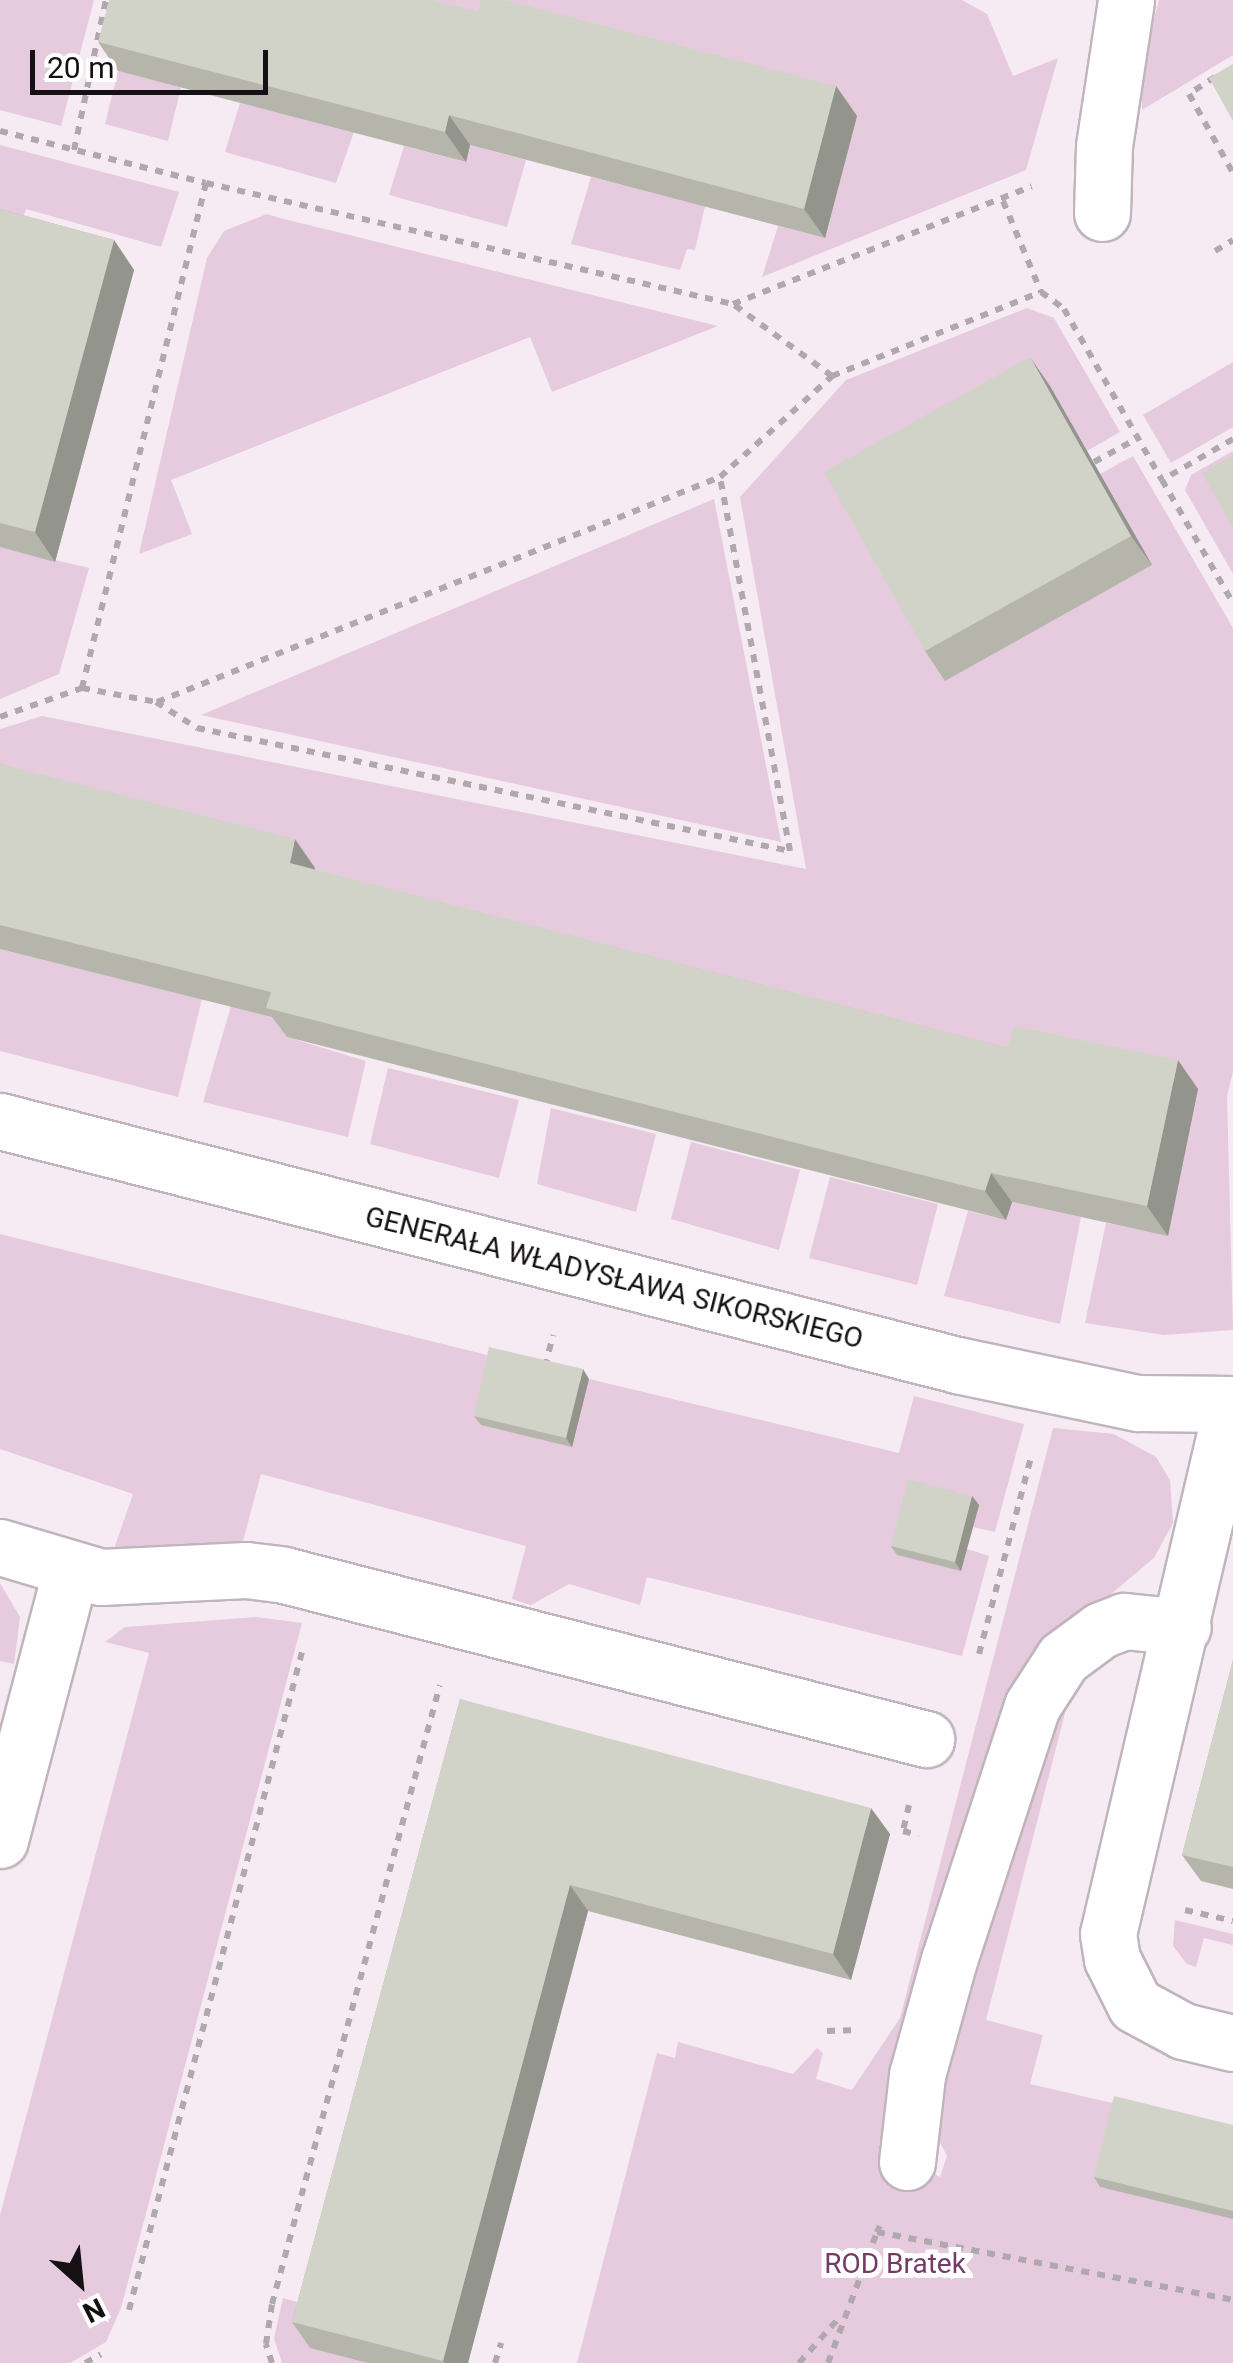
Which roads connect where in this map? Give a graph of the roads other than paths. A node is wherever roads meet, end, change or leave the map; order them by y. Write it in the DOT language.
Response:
graph roads {
  1 [pos="1126,0"];
  2 [pos="1102,212"];
  3 [pos="0,1121"];
  4 [pos="1232,1404"];
  5 [pos="0,1548"];
  6 [pos="71,1570"];
  7 [pos="1183,1627"];
  8 [pos="926,1738"];
  9 [pos="0,1840"];
  10 [pos="1233,2043"];
  11 [pos="907,2162"];
  1 -- 2 [label="street"];
  3 -- 4 [label="street, GENERAŁA WŁADYSŁAWA SIKORSKIEGO"];
  4 -- 7 [label="street, GENERAŁA WŁADYSŁAWA SIKORSKIEGO"];
  5 -- 6 [label="street"];
  6 -- 8 [label="street"];
  6 -- 9 [label="street"];
  7 -- 10 [label="street, GENERAŁA WŁADYSŁAWA SIKORSKIEGO"];
  7 -- 11 [label="street"];
}
